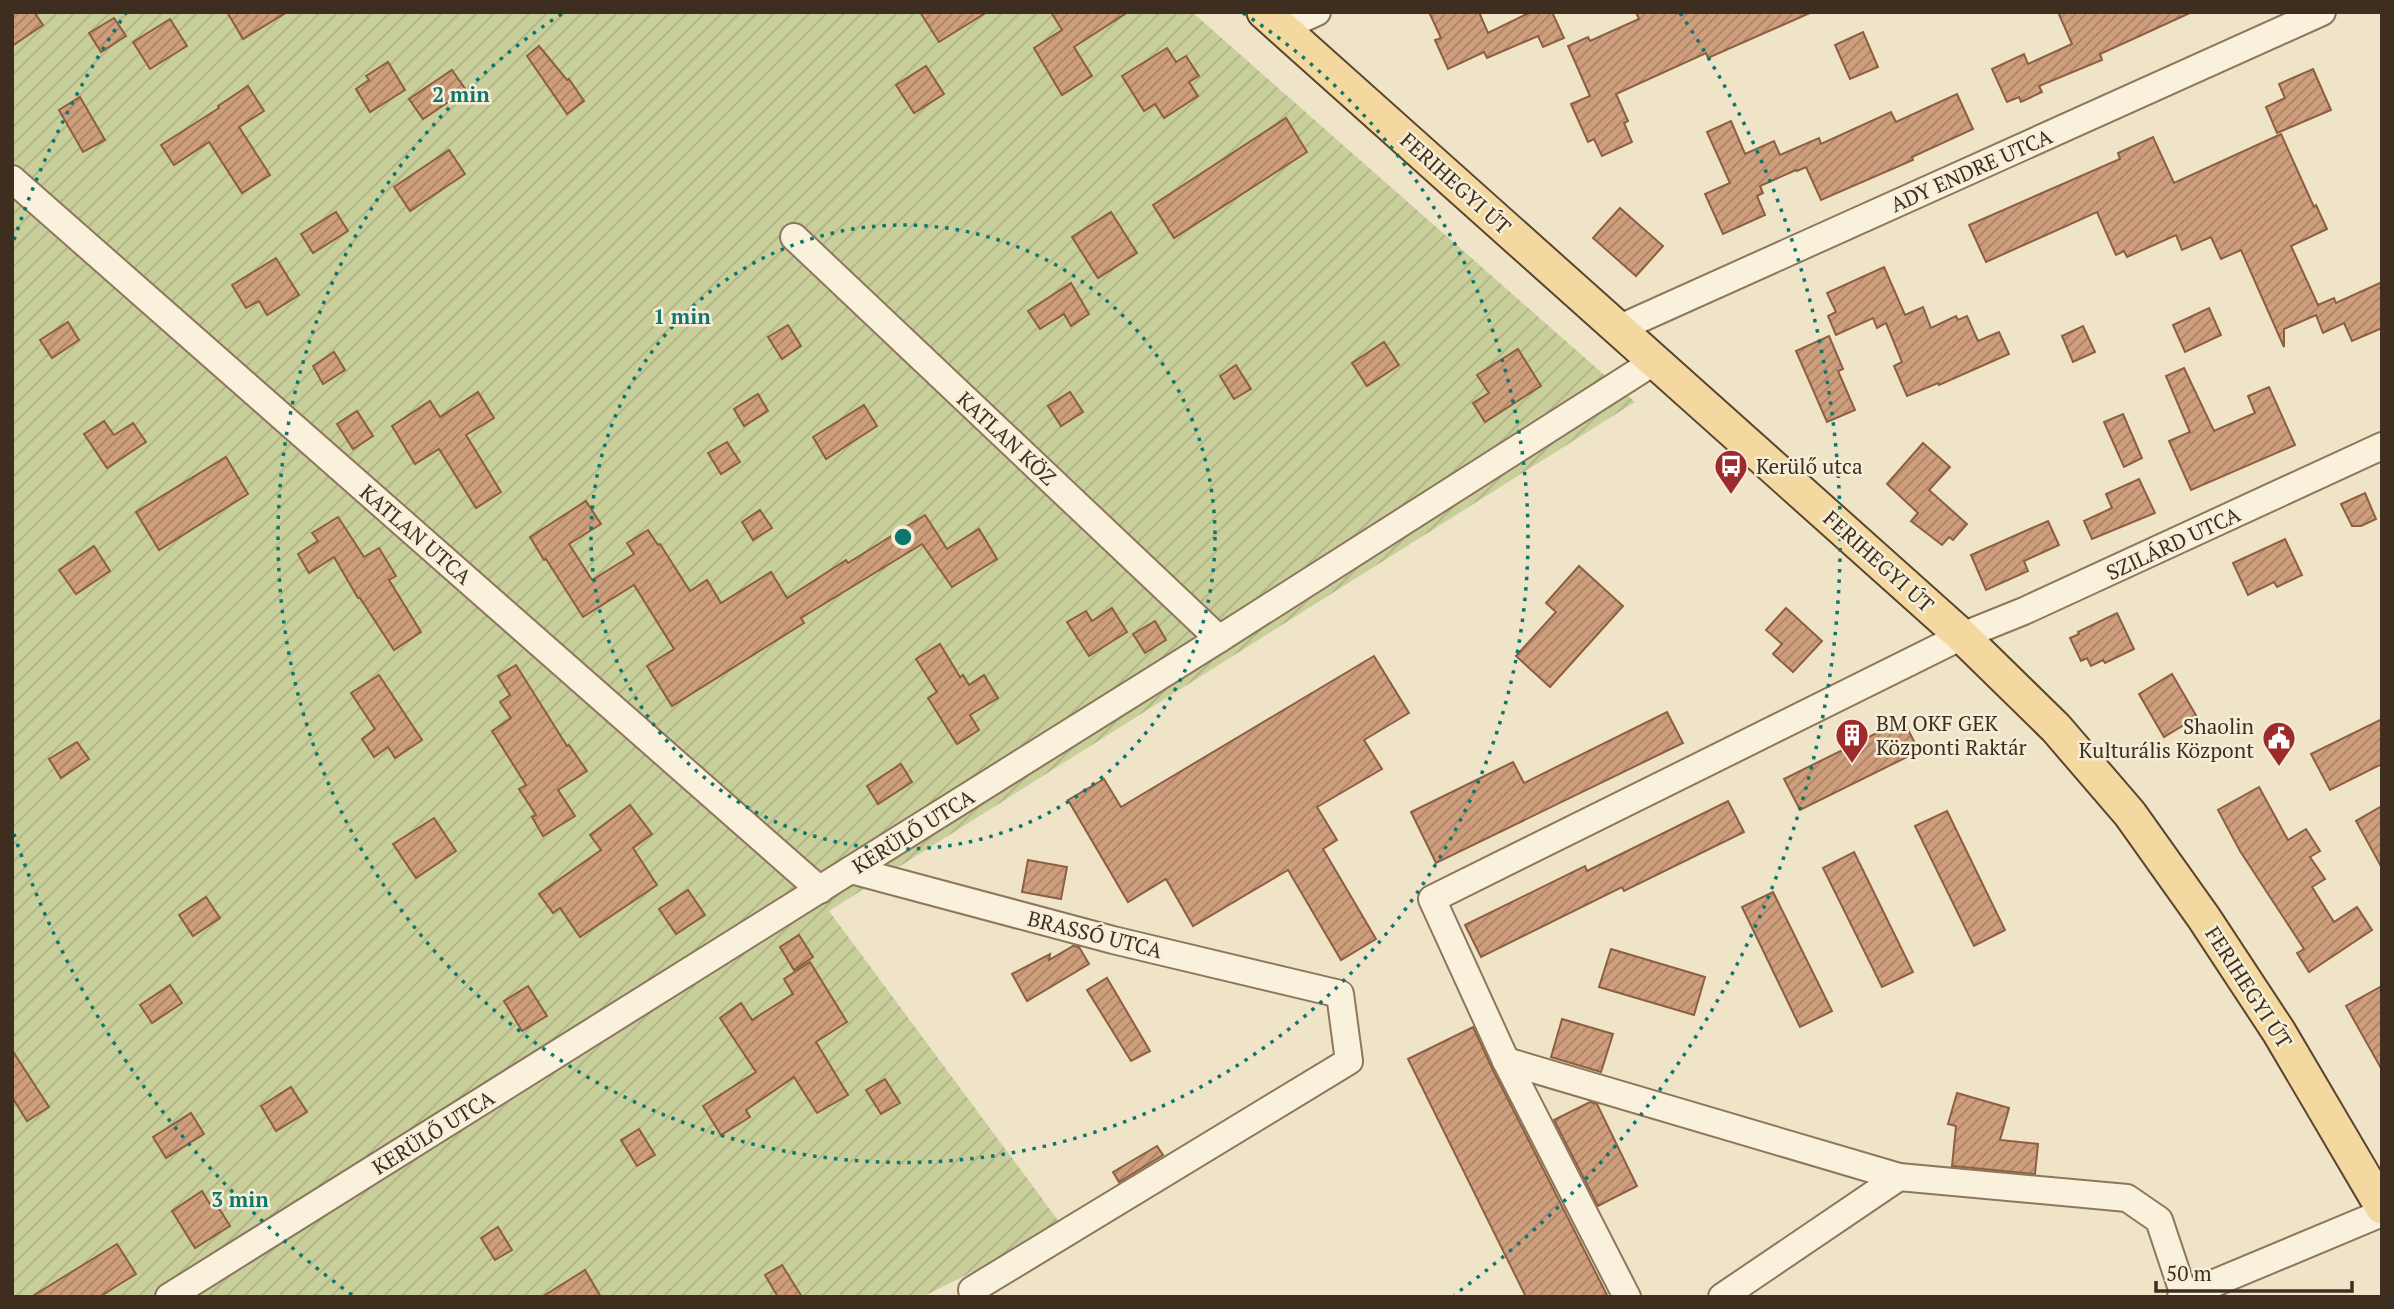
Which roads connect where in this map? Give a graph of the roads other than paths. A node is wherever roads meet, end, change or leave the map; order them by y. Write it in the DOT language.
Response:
graph roads {
  1 [pos="1317,12"];
  2 [pos="2322,12"];
  3 [pos="1273,20"];
  4 [pos="12,179"];
  5 [pos="794,237"];
  6 [pos="1620,328"];
  7 [pos="1655,360"];
  8 [pos="2382,446"];
  9 [pos="1962,636"];
  10 [pos="1219,639"];
  11 [pos="851,870"];
  12 [pos="820,890"];
  13 [pos="1506,1061"];
  14 [pos="1899,1177"];
  15 [pos="2382,1207"];
  16 [pos="2382,1213"];
  17 [pos="972,1290"];
  18 [pos="2183,1296"];
  19 [pos="169,1297"];
  20 [pos="1627,1297"];
  21 [pos="1722,1297"];
  1 -- 3 [label="street"];
  2 -- 6 [label="street, ADY ENDRE UTCA"];
  3 -- 6 [label="main road, FERIHEGYI ÚT"];
  4 -- 12 [label="street, KATLAN UTCA"];
  5 -- 10 [label="street, KATLAN KÖZ"];
  6 -- 7 [label="main road, FERIHEGYI ÚT"];
  7 -- 9 [label="main road, FERIHEGYI ÚT"];
  7 -- 10 [label="street, KERÜLŐ UTCA"];
  8 -- 9 [label="street, SZILÁRD UTCA"];
  9 -- 13 [label="street, SZILÁRD UTCA"];
  9 -- 15 [label="main road, FERIHEGYI ÚT"];
  10 -- 11 [label="street, KERÜLŐ UTCA"];
  11 -- 12 [label="street, KERÜLŐ UTCA"];
  11 -- 17 [label="street, BRASSÓ UTCA"];
  12 -- 19 [label="street, KERÜLŐ UTCA"];
  13 -- 14 [label="street"];
  13 -- 20 [label="street"];
  14 -- 18 [label="street"];
  14 -- 21 [label="street"];
  16 -- 18 [label="street"];
}
